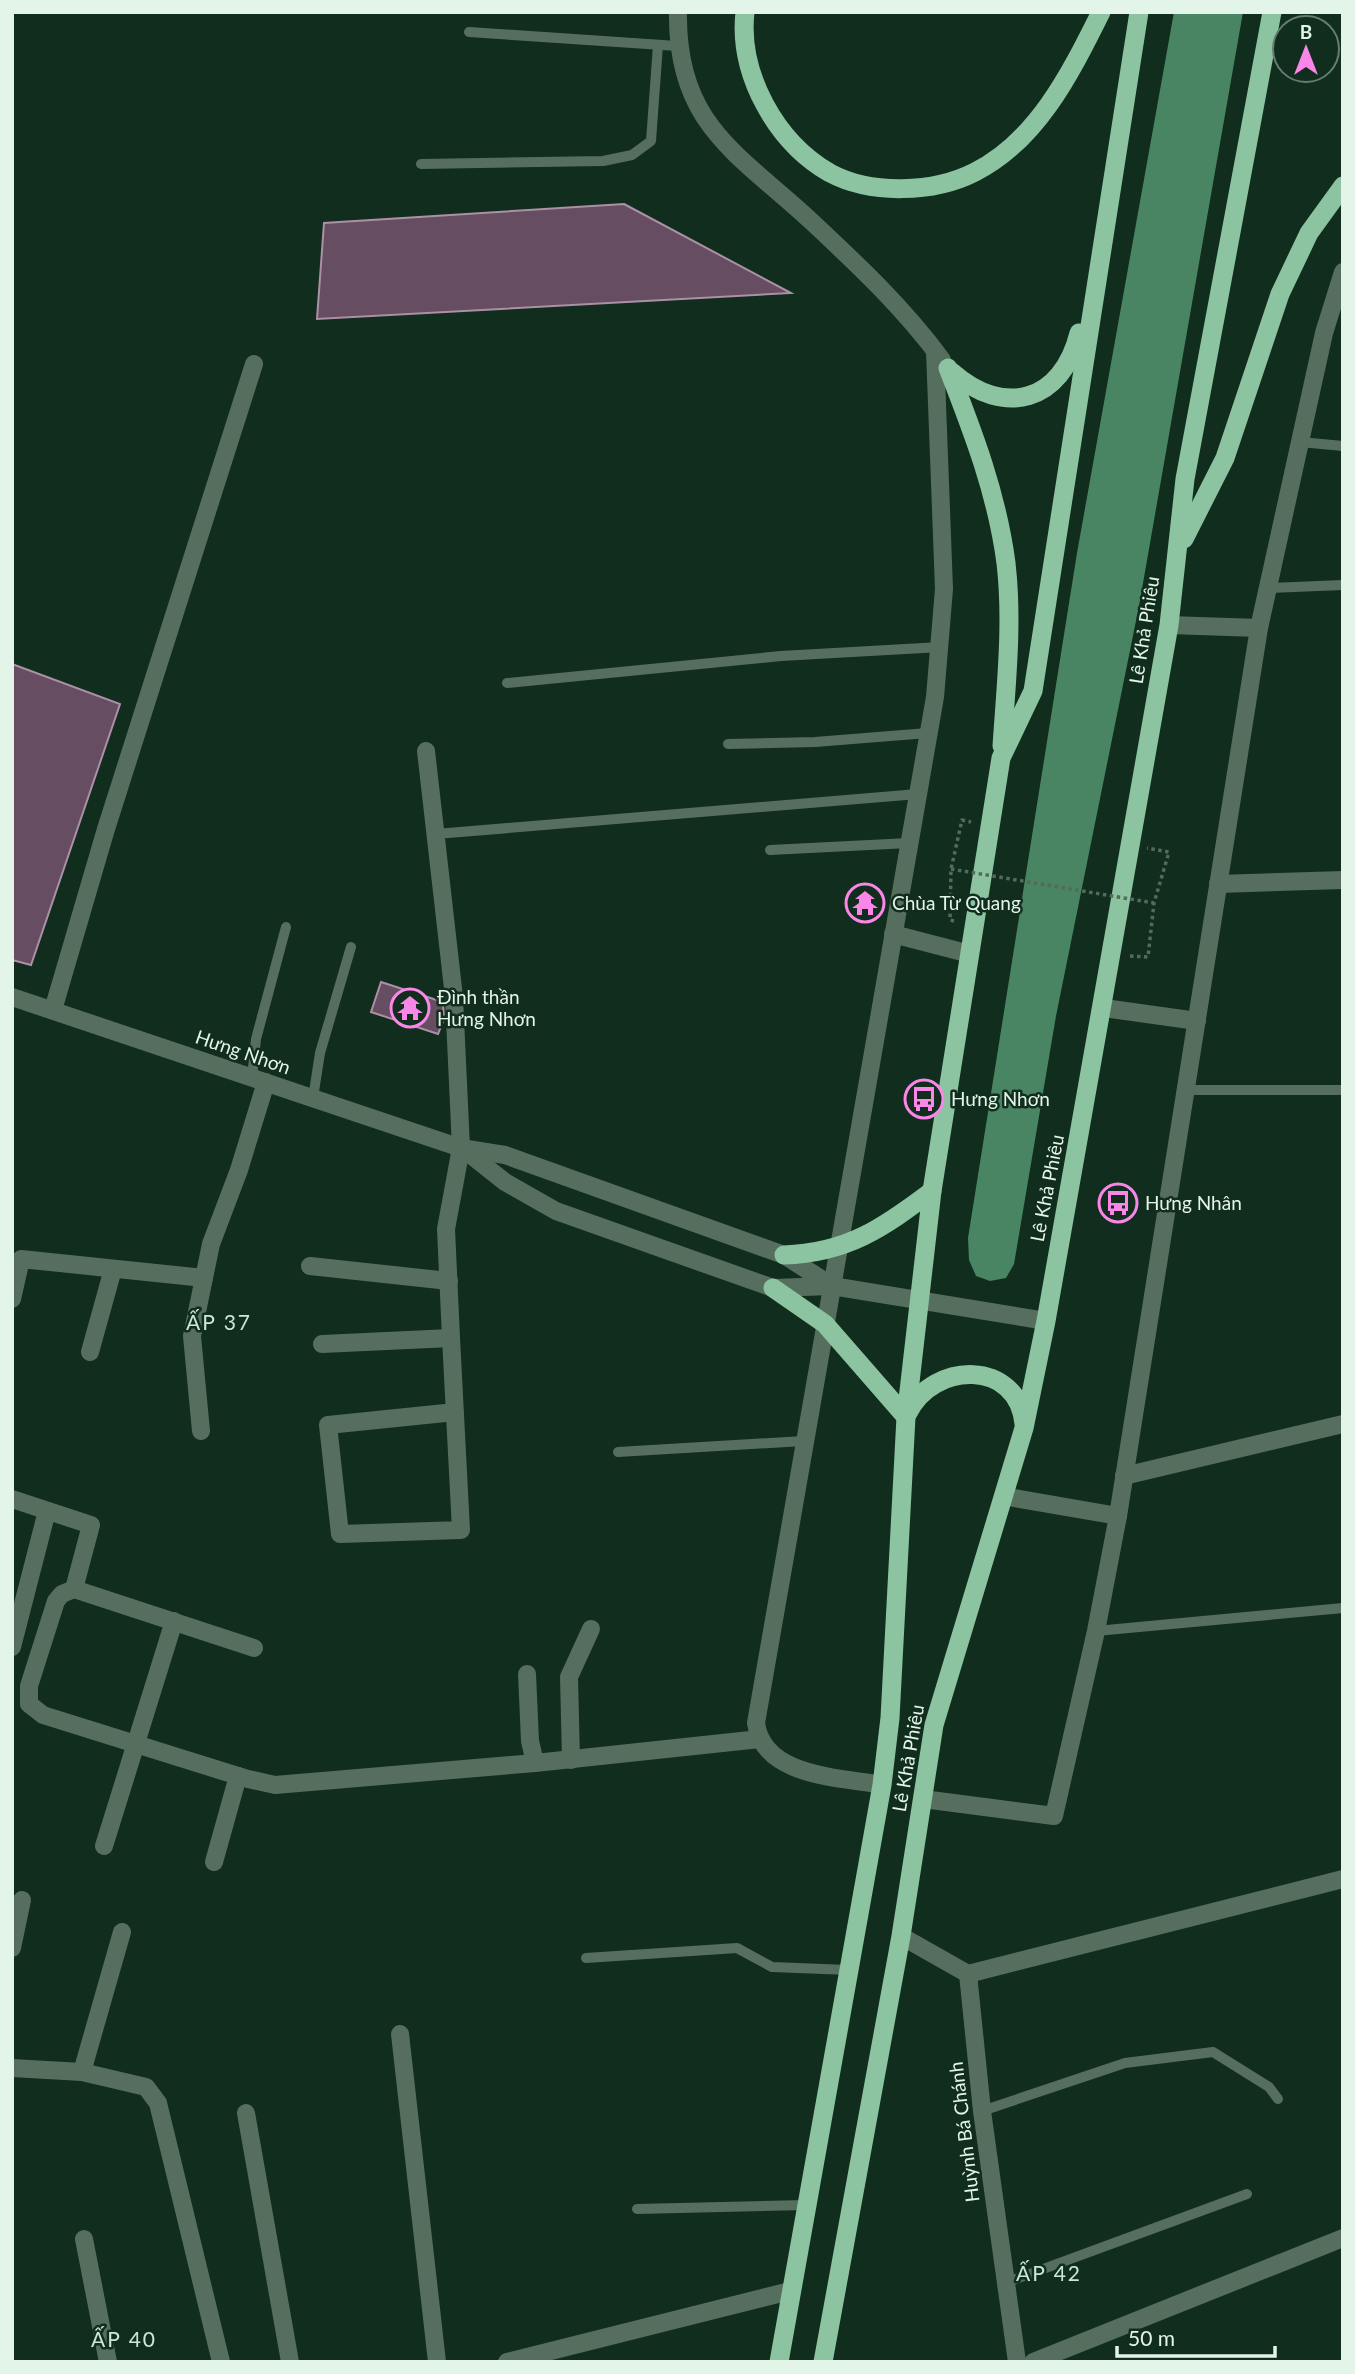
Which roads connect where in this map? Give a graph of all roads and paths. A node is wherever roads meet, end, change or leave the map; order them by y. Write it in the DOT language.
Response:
graph roads {
  1 [pos="677,12"];
  2 [pos="745,12"];
  3 [pos="1101,12"];
  4 [pos="1139,12"];
  5 [pos="1272,12"];
  6 [pos="469,32"];
  7 [pos="658,45"];
  8 [pos="677,46"];
  9 [pos="421,164"];
  10 [pos="1343,186"];
  11 [pos="1098,272"];
  12 [pos="1343,272"];
  13 [pos="935,351"];
  14 [pos="254,364"];
  15 [pos="947,368"];
  16 [pos="1300,442"];
  17 [pos="1343,446"];
  18 [pos="1179,550"];
  19 [pos="1343,585"];
  20 [pos="1268,588"];
  21 [pos="1169,625"];
  22 [pos="1259,628"];
  23 [pos="941,647"];
  24 [pos="507,683"];
  25 [pos="929,733"];
  26 [pos="728,744"];
  27 [pos="426,751"];
  28 [pos="1001,758"];
  29 [pos="918,794"];
  30 [pos="991,826"];
  31 [pos="436,834"];
  32 [pos="909,843"];
  33 [pos="1132,844"];
  34 [pos="770,850"];
  35 [pos="951,869"];
  36 [pos="1343,880"];
  37 [pos="1218,884"];
  38 [pos="1154,903"];
  39 [pos="974,926"];
  40 [pos="286,927"];
  41 [pos="893,934"];
  42 [pos="351,947"];
  43 [pos="970,954"];
  44 [pos="1113,956"];
  45 [pos="12,997"];
  46 [pos="1104,1008"];
  47 [pos="53,1010"];
  48 [pos="1197,1021"];
  49 [pos="259,1080"];
  50 [pos="1186,1090"];
  51 [pos="1343,1090"];
  52 [pos="313,1098"];
  53 [pos="461,1148"];
  54 [pos="932,1191"];
  55 [pos="838,1248"];
  56 [pos="784,1255"];
  57 [pos="310,1266"];
  58 [pos="113,1269"];
  59 [pos="204,1278"];
  60 [pos="449,1281"];
  61 [pos="832,1286"];
  62 [pos="773,1288"];
  63 [pos="12,1299"];
  64 [pos="919,1302"];
  65 [pos="1046,1321"];
  66 [pos="825,1324"];
  67 [pos="451,1338"];
  68 [pos="322,1344"];
  69 [pos="90,1352"];
  70 [pos="455,1412"];
  71 [pos="906,1418"];
  72 [pos="1343,1424"];
  73 [pos="1024,1428"];
  74 [pos="201,1431"];
  75 [pos="804,1440"];
  76 [pos="618,1452"];
  77 [pos="1124,1476"];
  78 [pos="1003,1496"];
  79 [pos="12,1499"];
  80 [pos="47,1511"];
  81 [pos="1118,1516"];
  82 [pos="74,1589"];
  83 [pos="1343,1608"];
  84 [pos="174,1622"];
  85 [pos="591,1629"];
  86 [pos="1096,1631"];
  87 [pos="12,1647"];
  88 [pos="254,1648"];
  89 [pos="527,1674"];
  90 [pos="760,1739"];
  91 [pos="135,1744"];
  92 [pos="570,1759"];
  93 [pos="535,1763"];
  94 [pos="238,1776"];
  95 [pos="881,1785"];
  96 [pos="923,1799"];
  97 [pos="104,1846"];
  98 [pos="214,1862"];
  99 [pos="1343,1878"];
  100 [pos="22,1900"];
  101 [pos="122,1932"];
  102 [pos="901,1936"];
  103 [pos="12,1948"];
  104 [pos="586,1958"];
  105 [pos="849,1969"];
  106 [pos="968,1974"];
  107 [pos="400,2034"];
  108 [pos="12,2068"];
  109 [pos="82,2071"];
  110 [pos="1278,2099"];
  111 [pos="982,2111"];
  112 [pos="246,2113"];
  113 [pos="1247,2194"];
  114 [pos="806,2205"];
  115 [pos="636,2209"];
  116 [pos="1343,2238"];
  117 [pos="84,2239"];
  118 [pos="1004,2283"];
  119 [pos="790,2291"];
  120 [pos="108,2362"];
  121 [pos="221,2362"];
  122 [pos="290,2362"];
  123 [pos="437,2362"];
  124 [pos="507,2362"];
  125 [pos="779,2362"];
  126 [pos="823,2362"];
  127 [pos="1017,2362"];
  128 [pos="1033,2362"];
  1 -- 8 [label="street"];
  2 -- 3 [label="highway"];
  4 -- 11 [label="highway, Lê Khả Phiêu"];
  5 -- 18 [label="highway, Lê Khả Phiêu"];
  6 -- 7 [label="lane"];
  7 -- 8 [label="lane"];
  7 -- 9 [label="lane"];
  8 -- 13 [label="street"];
  10 -- 18 [label="highway"];
  11 -- 15 [label="highway"];
  11 -- 28 [label="highway, Lê Khả Phiêu"];
  12 -- 16 [label="street"];
  13 -- 15 [label="street"];
  13 -- 23 [label="street"];
  14 -- 47 [label="street"];
  15 -- 28 [label="highway"];
  16 -- 17 [label="lane"];
  16 -- 20 [label="street"];
  18 -- 21 [label="highway, Lê Khả Phiêu"];
  19 -- 20 [label="lane"];
  20 -- 22 [label="street"];
  21 -- 22 [label="street"];
  21 -- 33 [label="highway, Lê Khả Phiêu"];
  22 -- 37 [label="street"];
  23 -- 24 [label="lane"];
  23 -- 25 [label="street"];
  25 -- 26 [label="lane"];
  25 -- 29 [label="street"];
  27 -- 31 [label="street"];
  28 -- 30 [label="highway, Lê Khả Phiêu"];
  29 -- 31 [label="lane"];
  29 -- 32 [label="street"];
  30 -- 35 [label="path"];
  30 -- 39 [label="highway, Lê Khả Phiêu"];
  31 -- 53 [label="street"];
  32 -- 34 [label="lane"];
  32 -- 41 [label="street"];
  33 -- 38 [label="path"];
  33 -- 44 [label="highway, Lê Khả Phiêu"];
  35 -- 38 [label="path, bridge"];
  35 -- 39 [label="path"];
  36 -- 37 [label="street"];
  37 -- 48 [label="street"];
  38 -- 44 [label="path"];
  39 -- 43 [label="highway, Lê Khả Phiêu"];
  40 -- 49 [label="lane"];
  41 -- 43 [label="street"];
  41 -- 55 [label="street"];
  42 -- 52 [label="lane"];
  43 -- 54 [label="highway, Lê Khả Phiêu"];
  44 -- 46 [label="highway, Lê Khả Phiêu"];
  45 -- 47 [label="street, Hưng Nhơn"];
  46 -- 48 [label="street"];
  46 -- 65 [label="highway, Lê Khả Phiêu"];
  47 -- 49 [label="street, Hưng Nhơn"];
  48 -- 50 [label="street"];
  49 -- 52 [label="street, Hưng Nhơn"];
  49 -- 59 [label="street"];
  50 -- 51 [label="lane"];
  50 -- 77 [label="street"];
  52 -- 53 [label="street, Hưng Nhơn"];
  53 -- 56 [label="street, Hưng Nhơn"];
  53 -- 60 [label="street"];
  53 -- 62 [label="street, Hưng Nhơn"];
  54 -- 55 [label="highway"];
  54 -- 64 [label="highway, Lê Khả Phiêu"];
  55 -- 56 [label="highway"];
  55 -- 61 [label="street"];
  56 -- 61 [label="street, Hưng Nhơn"];
  57 -- 60 [label="street"];
  58 -- 59 [label="street"];
  58 -- 63 [label="street"];
  58 -- 69 [label="street"];
  59 -- 74 [label="street"];
  60 -- 67 [label="street"];
  61 -- 62 [label="street, Hưng Nhơn"];
  61 -- 64 [label="street, Hưng Nhơn"];
  61 -- 66 [label="street"];
  62 -- 66 [label="highway"];
  64 -- 65 [label="street, Hưng Nhơn"];
  64 -- 71 [label="highway, Lê Khả Phiêu"];
  65 -- 73 [label="highway, Lê Khả Phiêu"];
  66 -- 71 [label="highway"];
  66 -- 75 [label="street"];
  67 -- 68 [label="street"];
  67 -- 70 [label="street"];
  70 -- 70 [label="street"];
  71 -- 73 [label="highway"];
  71 -- 95 [label="highway, Lê Khả Phiêu"];
  72 -- 77 [label="street"];
  73 -- 78 [label="highway, Lê Khả Phiêu"];
  75 -- 76 [label="lane"];
  75 -- 90 [label="street"];
  77 -- 81 [label="street"];
  78 -- 81 [label="street"];
  78 -- 96 [label="highway, Lê Khả Phiêu"];
  79 -- 80 [label="street"];
  80 -- 82 [label="street"];
  80 -- 87 [label="street"];
  81 -- 86 [label="street"];
  82 -- 84 [label="street"];
  82 -- 91 [label="street"];
  83 -- 86 [label="lane"];
  84 -- 88 [label="street"];
  84 -- 91 [label="street"];
  85 -- 92 [label="street"];
  86 -- 96 [label="street"];
  89 -- 93 [label="street"];
  90 -- 92 [label="street"];
  90 -- 95 [label="street"];
  91 -- 94 [label="street"];
  91 -- 97 [label="street"];
  92 -- 93 [label="street"];
  93 -- 94 [label="street"];
  94 -- 98 [label="street"];
  95 -- 105 [label="highway, Lê Khả Phiêu"];
  96 -- 102 [label="highway, Lê Khả Phiêu"];
  99 -- 106 [label="street"];
  100 -- 103 [label="street"];
  101 -- 109 [label="street"];
  102 -- 106 [label="street"];
  102 -- 126 [label="highway, Lê Khả Phiêu"];
  104 -- 105 [label="lane"];
  105 -- 114 [label="highway, Lê Khả Phiêu"];
  106 -- 111 [label="street, Huỳnh Bá Chánh"];
  107 -- 123 [label="street"];
  108 -- 109 [label="street"];
  109 -- 121 [label="street"];
  110 -- 111 [label="lane"];
  111 -- 118 [label="street, Huỳnh Bá Chánh"];
  112 -- 122 [label="street"];
  113 -- 118 [label="lane"];
  114 -- 115 [label="lane"];
  114 -- 119 [label="highway, Lê Khả Phiêu"];
  116 -- 128 [label="street"];
  117 -- 120 [label="street"];
  118 -- 127 [label="street, Huỳnh Bá Chánh"];
  119 -- 124 [label="street"];
  119 -- 125 [label="highway, Lê Khả Phiêu"];
}
